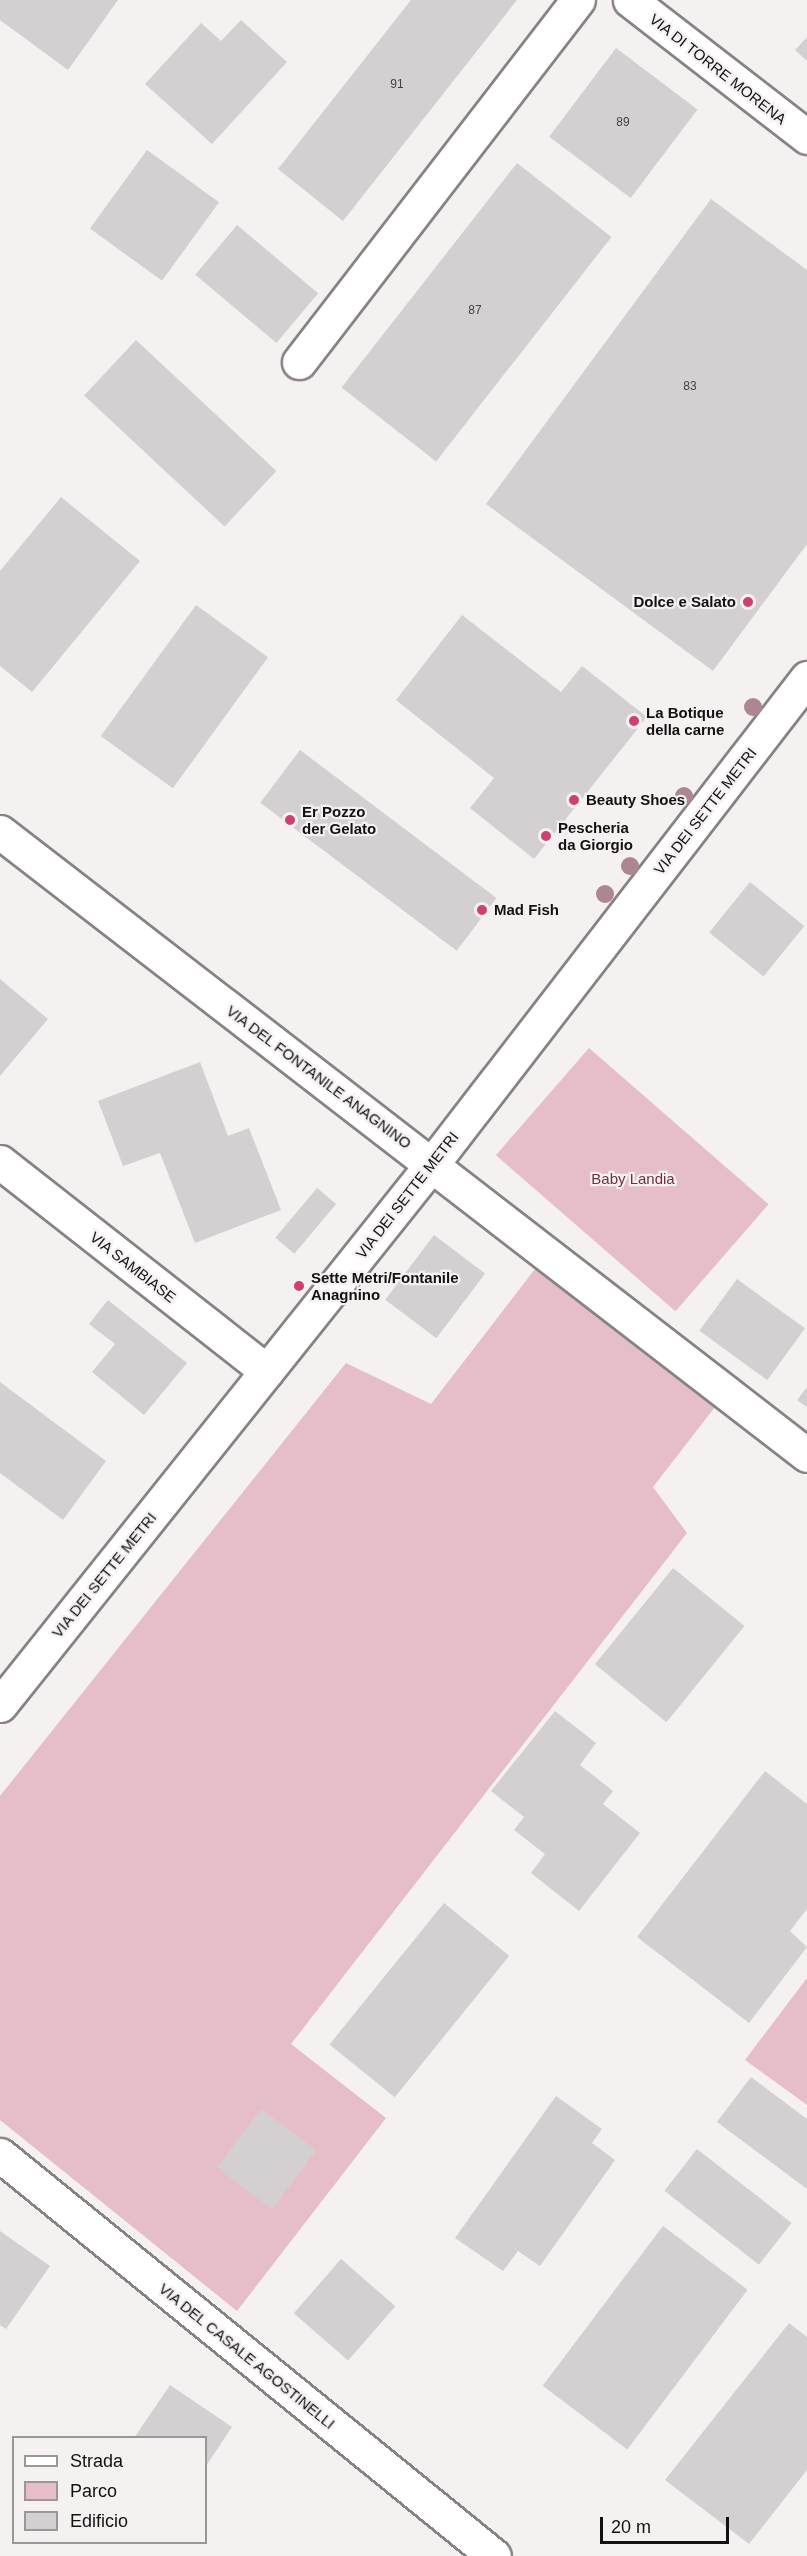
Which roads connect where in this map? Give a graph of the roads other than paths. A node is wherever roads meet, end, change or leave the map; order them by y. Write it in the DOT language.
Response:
graph roads {
  1 [pos="578,0"];
  2 [pos="630,0"];
  3 [pos="807,137"];
  4 [pos="299,362"];
  5 [pos="807,678"];
  6 [pos="0,832"];
  7 [pos="0,1162"];
  8 [pos="432,1164"];
  9 [pos="267,1371"];
  10 [pos="807,1455"];
  11 [pos="0,1705"];
  12 [pos="0,2155"];
  13 [pos="494,2556"];
  1 -- 4 [label="street"];
  2 -- 3 [label="street, VIA DI TORRE MORENA"];
  5 -- 8 [label="street, VIA DEI SETTE METRI"];
  6 -- 8 [label="street, VIA DEL FONTANILE ANAGNINO"];
  7 -- 9 [label="street, VIA SAMBIASE"];
  8 -- 9 [label="street, VIA DEI SETTE METRI"];
  8 -- 10 [label="street, VIA DEL FONTANILE ANAGNINO"];
  9 -- 11 [label="street, VIA DEI SETTE METRI"];
  12 -- 13 [label="street, VIA DEL CASALE AGOSTINELLI"];
}
